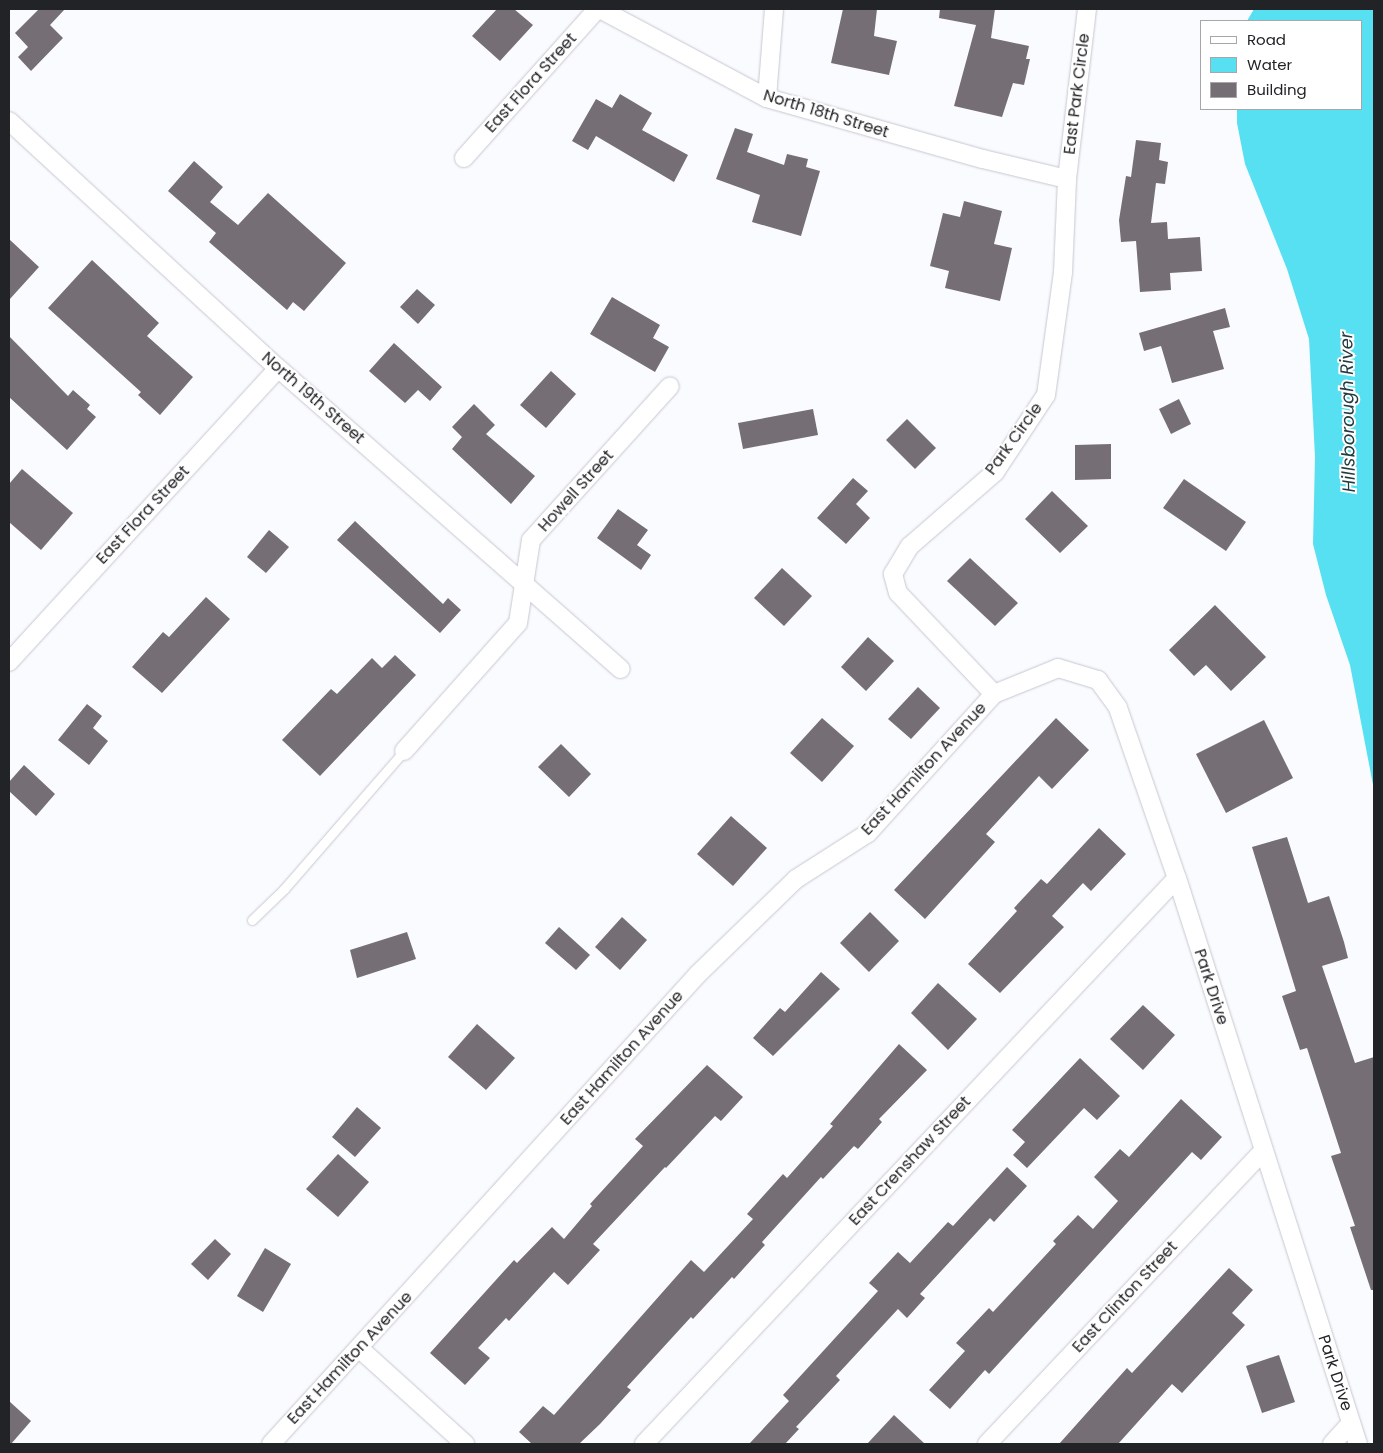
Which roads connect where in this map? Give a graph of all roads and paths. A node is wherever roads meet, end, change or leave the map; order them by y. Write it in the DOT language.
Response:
graph roads {
  1 [pos="599,9"];
  2 [pos="774,9"];
  3 [pos="1088,9"];
  4 [pos="767,98"];
  5 [pos="9,121"];
  6 [pos="464,158"];
  7 [pos="1067,179"];
  8 [pos="278,368"];
  9 [pos="670,386"];
  10 [pos="524,582"];
  11 [pos="9,662"];
  12 [pos="621,669"];
  13 [pos="994,694"];
  14 [pos="404,751"];
  15 [pos="1177,878"];
  16 [pos="252,920"];
  17 [pos="1263,1151"];
  18 [pos="360,1349"];
  19 [pos="1351,1423"];
  20 [pos="271,1444"];
  21 [pos="465,1444"];
  22 [pos="644,1444"];
  23 [pos="987,1444"];
  24 [pos="1332,1444"];
  25 [pos="1358,1444"];
  1 -- 4 [label="street, North 18th Street"];
  1 -- 6 [label="street, East Flora Street"];
  2 -- 4 [label="street"];
  3 -- 7 [label="street, East Park Circle"];
  4 -- 7 [label="street, North 18th Street"];
  5 -- 8 [label="street, North 19th Street"];
  7 -- 13 [label="street, Park Circle"];
  8 -- 10 [label="street, North 19th Street"];
  8 -- 11 [label="street, East Flora Street"];
  9 -- 10 [label="street, Howell Street"];
  10 -- 12 [label="street, North 19th Street"];
  10 -- 14 [label="street, Howell Street"];
  13 -- 15 [label="street, Park Drive"];
  13 -- 18 [label="street, East Hamilton Avenue"];
  14 -- 16 [label="lane"];
  15 -- 17 [label="street, Park Drive"];
  15 -- 22 [label="street, East Crenshaw Street"];
  17 -- 19 [label="street, Park Drive"];
  17 -- 23 [label="street, East Clinton Street"];
  18 -- 20 [label="street, East Hamilton Avenue"];
  18 -- 21 [label="street"];
  19 -- 24 [label="street"];
  19 -- 25 [label="street, Park Drive"];
}
